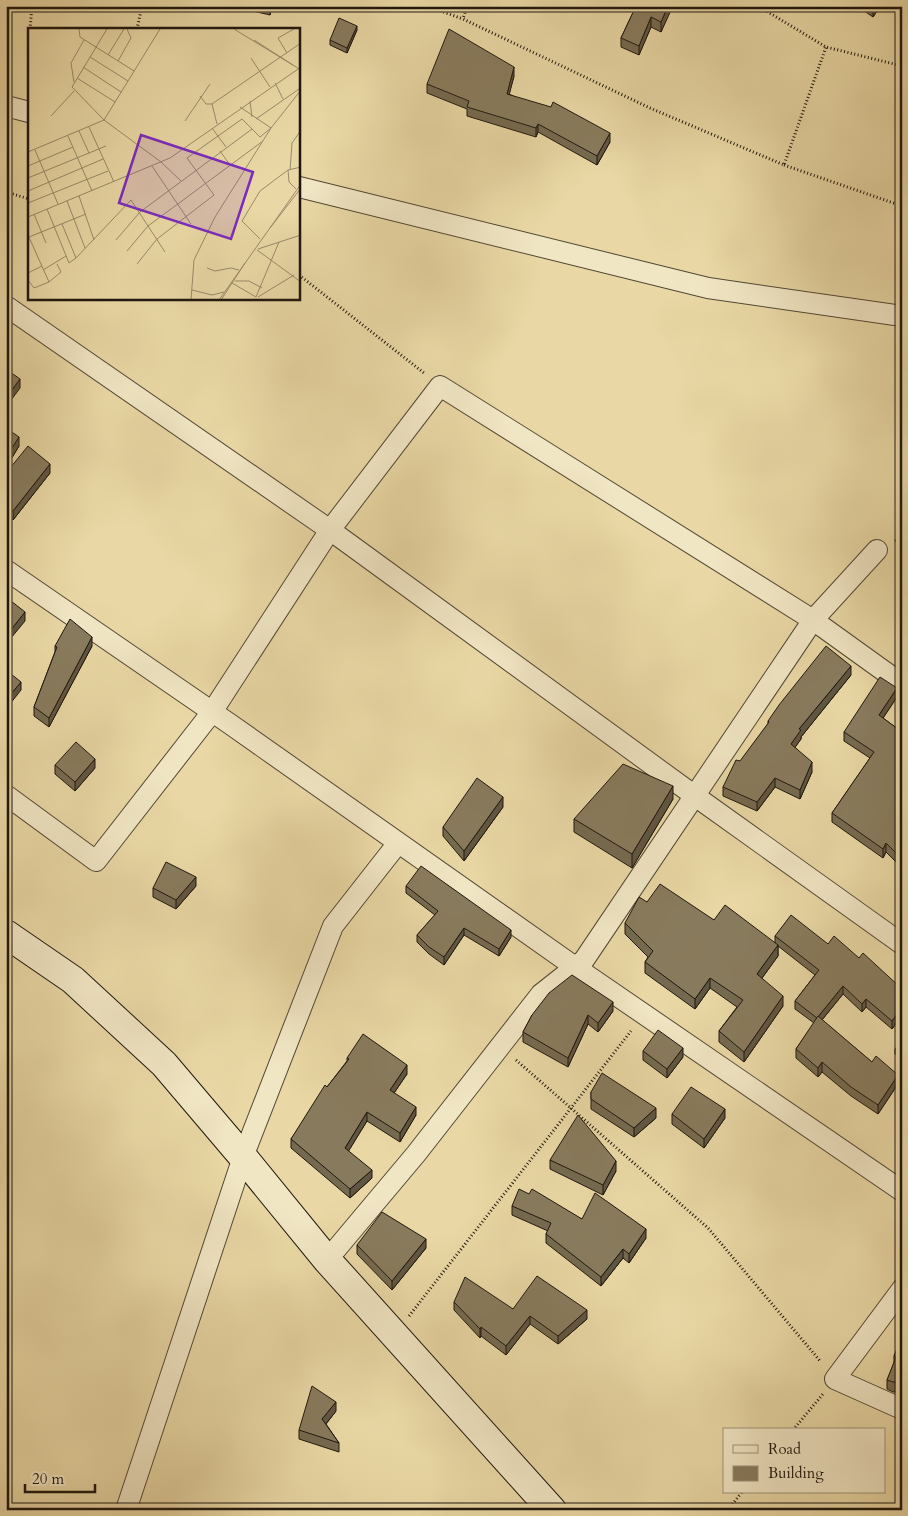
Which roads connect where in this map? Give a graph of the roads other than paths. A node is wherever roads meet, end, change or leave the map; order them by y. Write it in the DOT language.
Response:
graph roads {
  1 [pos="6,106"];
  2 [pos="28,112"];
  3 [pos="300,187"];
  4 [pos="10,316"];
  5 [pos="902,316"];
  6 [pos="330,530"];
  7 [pos="877,550"];
  8 [pos="6,570"];
  9 [pos="813,620"];
  10 [pos="902,684"];
  11 [pos="212,712"];
  12 [pos="6,795"];
  13 [pos="695,796"];
  14 [pos="398,843"];
  15 [pos="6,934"];
  16 [pos="902,944"];
  17 [pos="575,967"];
  18 [pos="243,1157"];
  19 [pos="902,1191"];
  20 [pos="327,1260"];
  21 [pos="902,1289"];
  22 [pos="902,1409"];
  23 [pos="126,1510"];
  24 [pos="552,1510"];
  1 -- 2 [label="street"];
  3 -- 5 [label="street"];
  4 -- 6 [label="street"];
  6 -- 9 [label="street"];
  6 -- 11 [label="street"];
  6 -- 13 [label="street"];
  7 -- 9 [label="street"];
  8 -- 11 [label="street"];
  9 -- 10 [label="street"];
  9 -- 13 [label="street"];
  11 -- 12 [label="street"];
  11 -- 14 [label="street"];
  13 -- 16 [label="street"];
  13 -- 17 [label="street"];
  14 -- 17 [label="street"];
  14 -- 18 [label="street"];
  15 -- 18 [label="street"];
  17 -- 19 [label="street"];
  17 -- 20 [label="street"];
  18 -- 20 [label="street"];
  18 -- 23 [label="street"];
  20 -- 24 [label="street"];
  21 -- 22 [label="street"];
}
